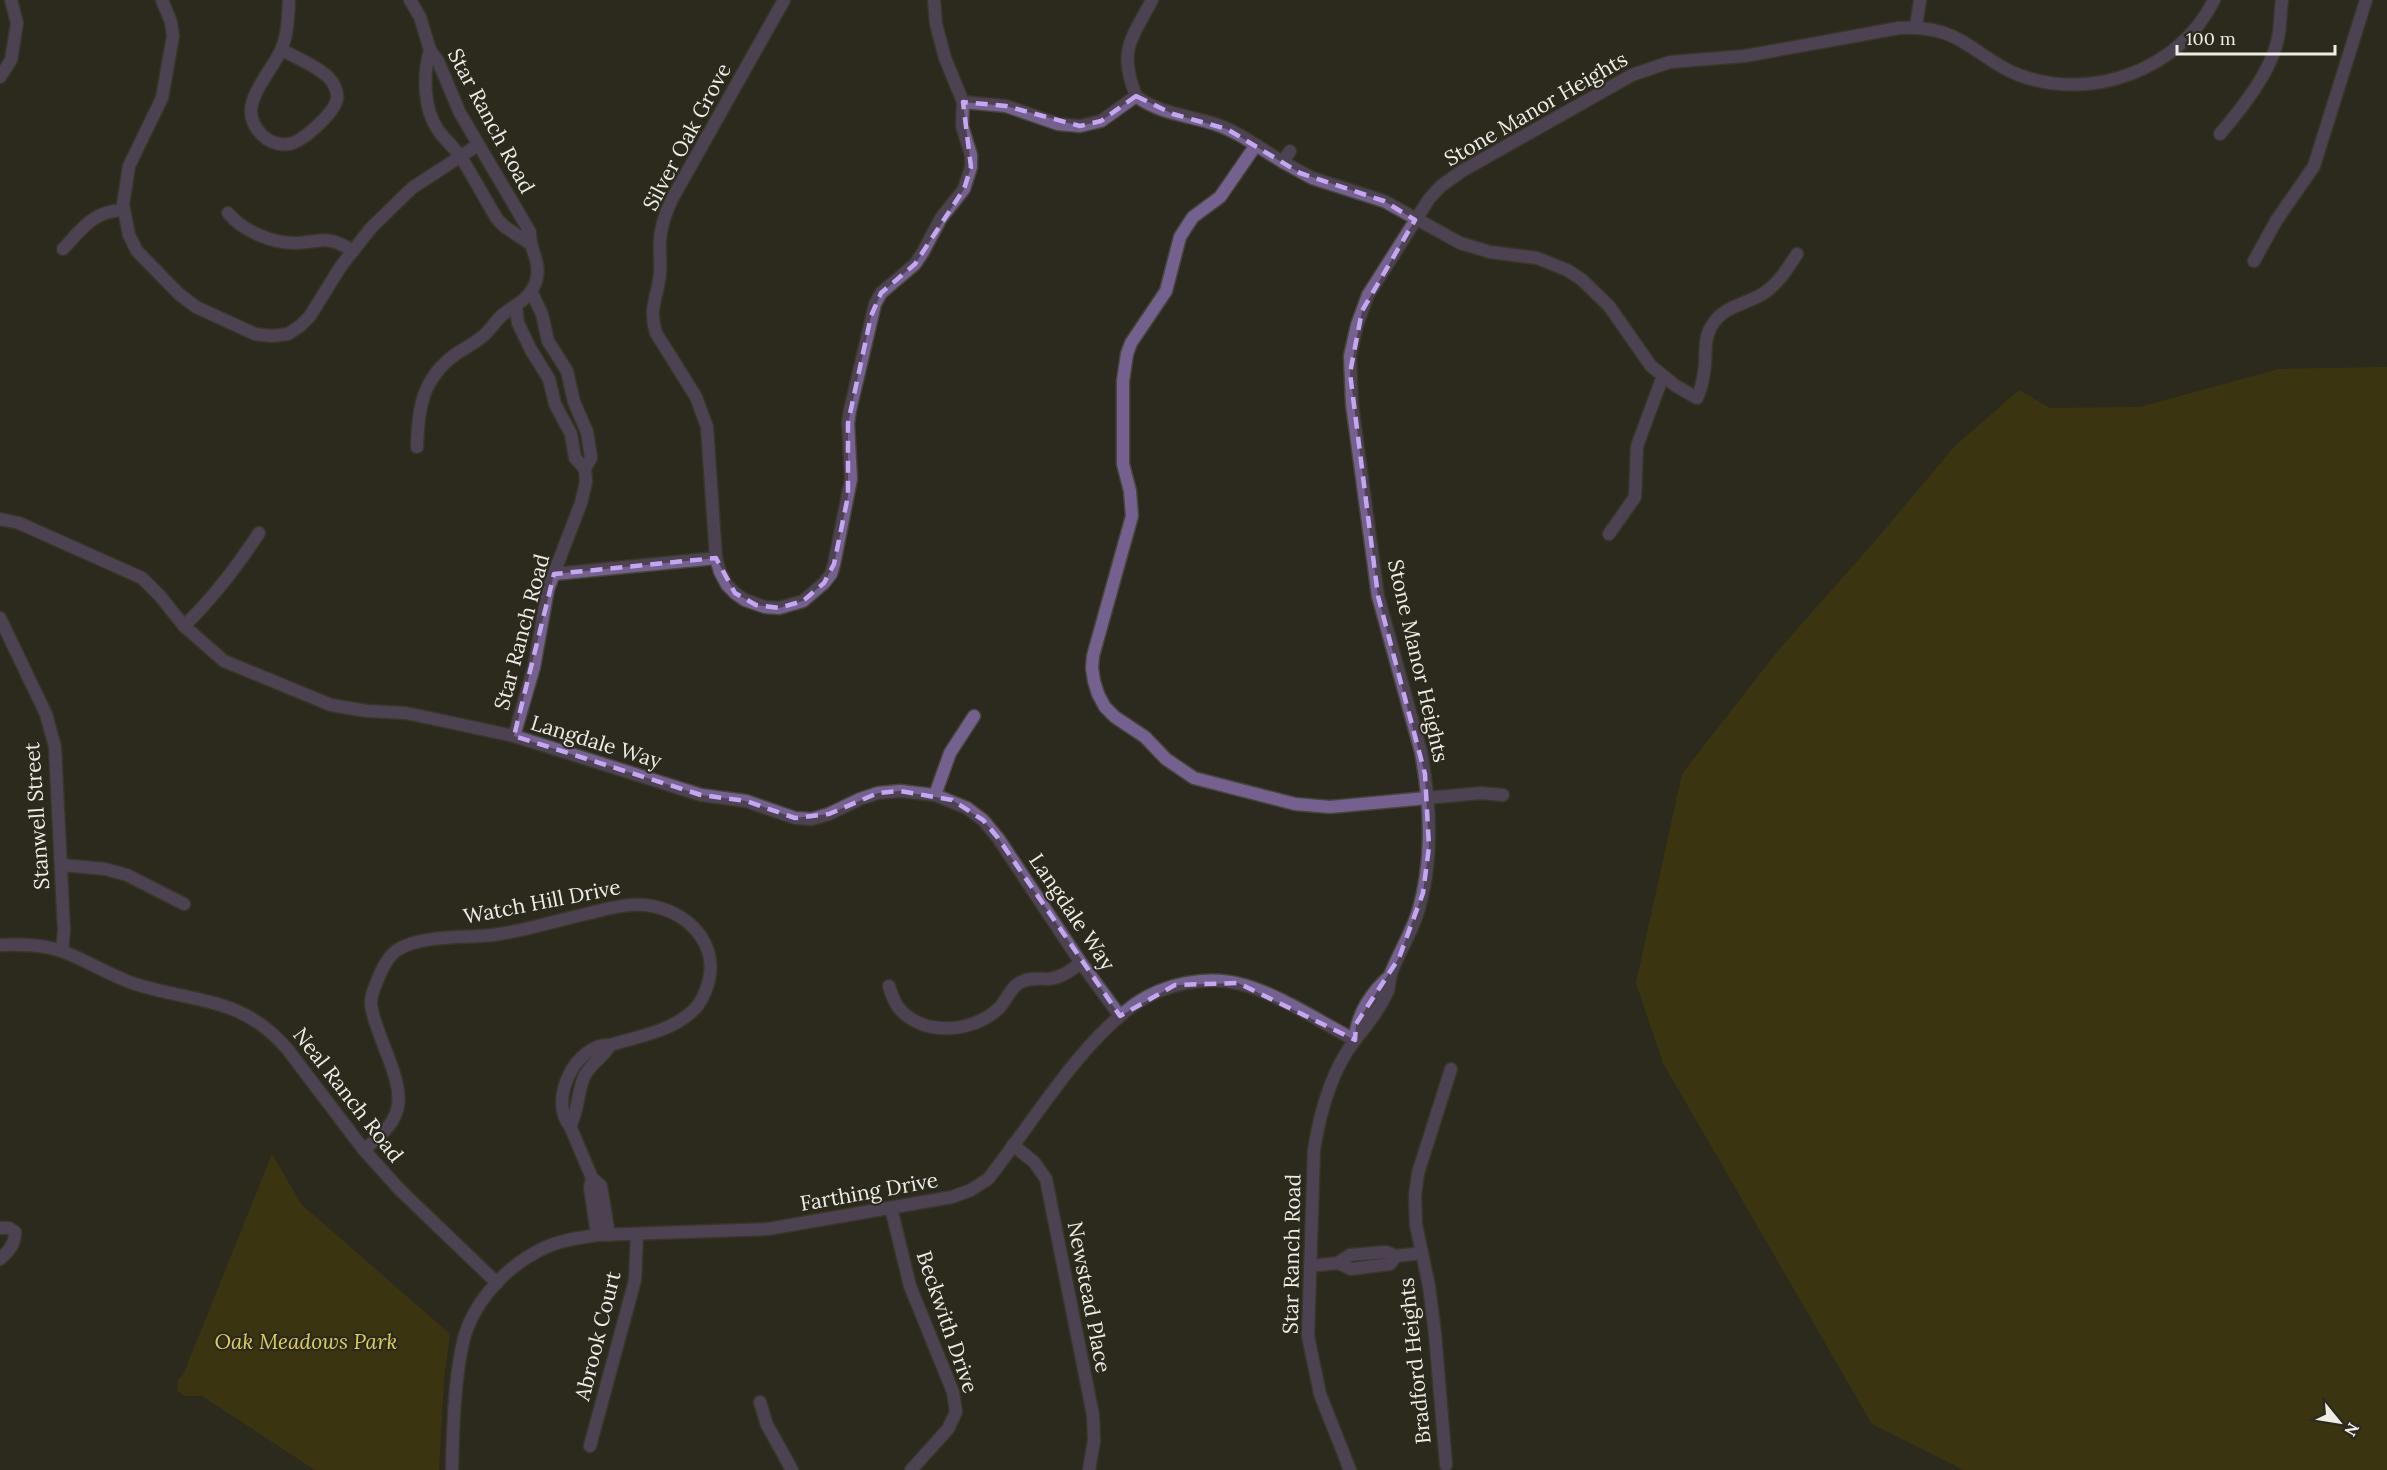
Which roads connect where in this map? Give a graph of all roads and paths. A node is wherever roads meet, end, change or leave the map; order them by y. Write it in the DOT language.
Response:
graph roads {
  1 [pos="11,0"];
  2 [pos="162,0"];
  3 [pos="289,0"];
  4 [pos="410,0"];
  5 [pos="784,0"];
  6 [pos="934,0"];
  7 [pos="1152,0"];
  8 [pos="1920,0"];
  9 [pos="2214,0"];
  10 [pos="2282,0"];
  11 [pos="2366,0"];
  12 [pos="1916,27"];
  13 [pos="282,50"];
  14 [pos="430,50"];
  15 [pos="0,77"];
  16 [pos="1136,96"];
  17 [pos="963,102"];
  18 [pos="2220,134"];
  19 [pos="478,144"];
  20 [pos="1256,146"];
  21 [pos="460,156"];
  22 [pos="123,210"];
  23 [pos="228,213"];
  24 [pos="1415,220"];
  25 [pos="529,243"];
  26 [pos="63,249"];
  27 [pos="352,251"];
  28 [pos="1797,254"];
  29 [pos="2254,261"];
  30 [pos="532,293"];
  31 [pos="516,307"];
  32 [pos="548,341"];
  33 [pos="531,350"];
  34 [pos="1663,376"];
  35 [pos="417,447"];
  36 [pos="585,469"];
  37 [pos="0,519"];
  38 [pos="259,533"];
  39 [pos="1609,534"];
  40 [pos="716,558"];
  41 [pos="554,574"];
  42 [pos="0,618"];
  43 [pos="184,627"];
  44 [pos="974,716"];
  45 [pos="514,736"];
  46 [pos="935,795"];
  47 [pos="1503,795"];
  48 [pos="1428,798"];
  49 [pos="62,865"];
  50 [pos="184,904"];
  51 [pos="0,945"];
  52 [pos="62,951"];
  53 [pos="1081,963"];
  54 [pos="889,986"];
  55 [pos="1120,1016"];
  56 [pos="1355,1040"];
  57 [pos="1451,1069"];
  58 [pos="1013,1145"];
  59 [pos="364,1150"];
  60 [pos="891,1208"];
  61 [pos="0,1228"];
  62 [pos="603,1235"];
  63 [pos="637,1235"];
  64 [pos="1422,1253"];
  65 [pos="0,1259"];
  66 [pos="1310,1266"];
  67 [pos="497,1283"];
  68 [pos="760,1402"];
  69 [pos="590,1446"];
  70 [pos="1446,1465"];
  71 [pos="452,1470"];
  72 [pos="792,1470"];
  73 [pos="911,1470"];
  74 [pos="1089,1470"];
  75 [pos="1350,1470"];
  1 -- 15 [label="street"];
  2 -- 22 [label="street"];
  3 -- 13 [label="street"];
  4 -- 14 [label="street, Star Ranch Road"];
  5 -- 40 [label="street, Silver Oak Grove"];
  6 -- 17 [label="street, Silver Oak Grove"];
  7 -- 16 [label="street"];
  8 -- 12 [label="street"];
  9 -- 12 [label="street, Stone Manor Heights"];
  10 -- 18 [label="street"];
  11 -- 29 [label="street"];
  12 -- 24 [label="street, Stone Manor Heights"];
  13 -- 13 [label="street"];
  14 -- 19 [label="street, Star Ranch Road"];
  14 -- 21 [label="street, Star Ranch Road"];
  16 -- 17 [label="street"];
  16 -- 20 [label="street"];
  17 -- 40 [label="street, Silver Oak Grove"];
  19 -- 21 [label="street"];
  19 -- 25 [label="street, Star Ranch Road"];
  20 -- 24 [label="street"];
  20 -- 48 [label="street"];
  21 -- 25 [label="street, Star Ranch Road"];
  21 -- 27 [label="street"];
  22 -- 26 [label="street"];
  22 -- 27 [label="street"];
  23 -- 27 [label="street"];
  24 -- 34 [label="street"];
  24 -- 48 [label="street, Stone Manor Heights"];
  25 -- 30 [label="street, Star Ranch Road"];
  28 -- 34 [label="street"];
  30 -- 31 [label="street"];
  30 -- 32 [label="street, Star Ranch Road"];
  31 -- 33 [label="street"];
  31 -- 35 [label="street"];
  32 -- 33 [label="street"];
  32 -- 36 [label="street, Star Ranch Road"];
  33 -- 36 [label="street"];
  34 -- 39 [label="street"];
  36 -- 41 [label="street, Star Ranch Road"];
  37 -- 43 [label="street, Langdale Way"];
  38 -- 43 [label="street"];
  40 -- 41 [label="street"];
  41 -- 45 [label="street, Star Ranch Road"];
  42 -- 49 [label="street, Stanwell Street"];
  43 -- 45 [label="street, Langdale Way"];
  44 -- 46 [label="street"];
  45 -- 46 [label="street, Langdale Way"];
  46 -- 53 [label="street, Langdale Way"];
  47 -- 48 [label="street"];
  48 -- 56 [label="street, Stone Manor Heights"];
  49 -- 50 [label="street"];
  49 -- 52 [label="street, Stanwell Street"];
  51 -- 52 [label="street, Neal Ranch Road"];
  52 -- 59 [label="street, Neal Ranch Road"];
  53 -- 54 [label="street"];
  53 -- 55 [label="street, Langdale Way"];
  55 -- 56 [label="street, Farthing Drive"];
  55 -- 58 [label="street, Farthing Drive"];
  56 -- 66 [label="street, Star Ranch Road"];
  57 -- 64 [label="street, Bradford Heights"];
  58 -- 60 [label="street, Farthing Drive"];
  58 -- 74 [label="street, Newstead Place"];
  59 -- 62 [label="street, Watch Hill Drive"];
  59 -- 67 [label="street, Neal Ranch Road"];
  60 -- 63 [label="street, Farthing Drive"];
  60 -- 73 [label="street, Beckwith Drive"];
  61 -- 65 [label="street"];
  62 -- 63 [label="street, Farthing Drive"];
  62 -- 67 [label="street, Farthing Drive"];
  63 -- 69 [label="street, Abrook Court"];
  64 -- 66 [label="street, Bradford Heights"];
  64 -- 70 [label="street, Bradford Heights"];
  66 -- 75 [label="street, Star Ranch Road"];
  67 -- 71 [label="street, Farthing Drive"];
  68 -- 72 [label="street"];
}
